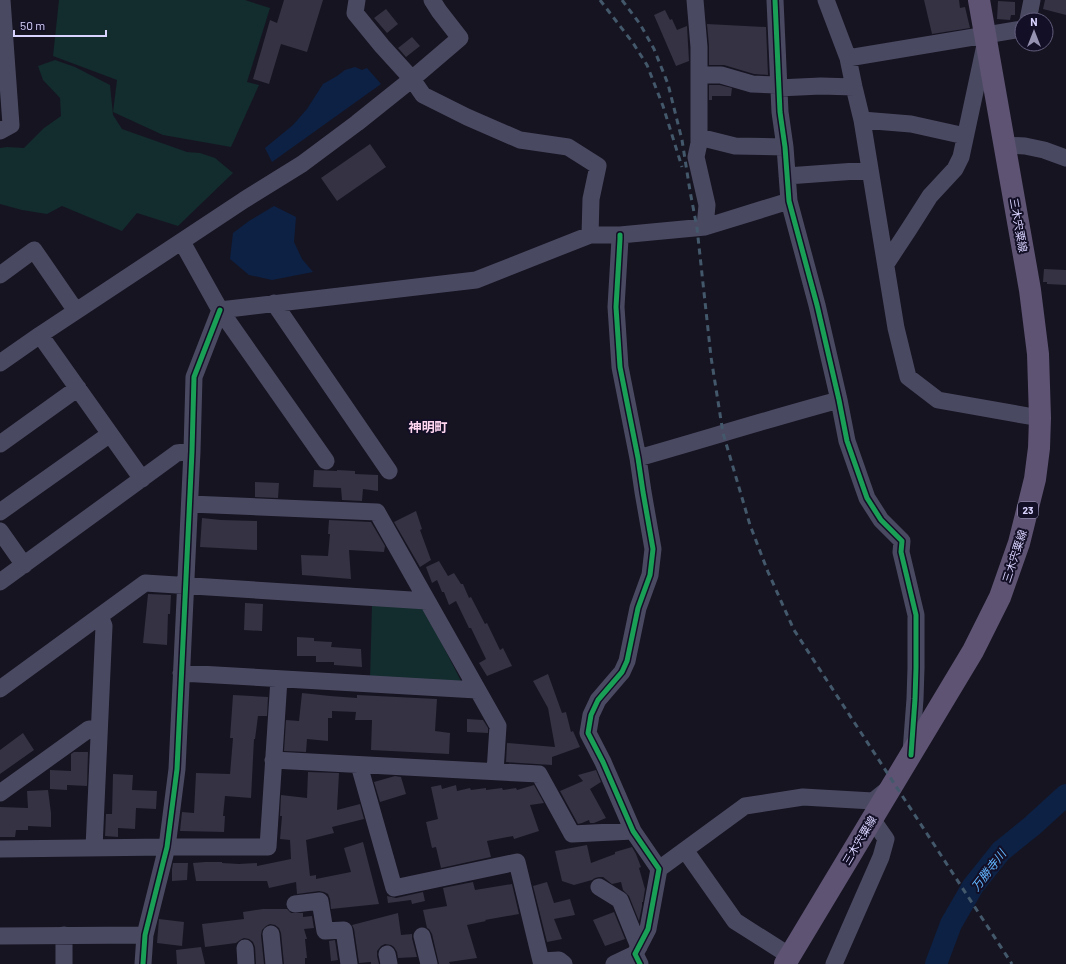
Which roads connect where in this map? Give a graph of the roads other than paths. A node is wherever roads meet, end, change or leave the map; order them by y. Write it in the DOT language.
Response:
graph roads {
  1 [pos="2,0"];
  2 [pos="357,0"];
  3 [pos="432,0"];
  4 [pos="695,0"];
  5 [pos="775,0"];
  6 [pos="826,0"];
  7 [pos="979,0"];
  8 [pos="1032,0"];
  9 [pos="1030,12"];
  10 [pos="1014,31"];
  11 [pos="986,38"];
  12 [pos="848,58"];
  13 [pos="699,75"];
  14 [pos="412,79"];
  15 [pos="778,87"];
  16 [pos="854,87"];
  17 [pos="862,120"];
  18 [pos="0,131"];
  19 [pos="965,136"];
  20 [pos="699,137"];
  21 [pos="1005,145"];
  22 [pos="785,147"];
  23 [pos="1066,158"];
  24 [pos="870,170"];
  25 [pos="787,176"];
  26 [pos="789,201"];
  27 [pos="705,227"];
  28 [pos="590,235"];
  29 [pos="620,235"];
  30 [pos="182,242"];
  31 [pos="886,264"];
  32 [pos="0,275"];
  33 [pos="274,303"];
  34 [pos="220,310"];
  35 [pos="76,311"];
  36 [pos="40,334"];
  37 [pos="0,363"];
  38 [pos="78,388"];
  39 [pos="839,400"];
  40 [pos="1040,418"];
  41 [pos="110,434"];
  42 [pos="0,444"];
  43 [pos="192,451"];
  44 [pos="638,458"];
  45 [pos="326,461"];
  46 [pos="389,472"];
  47 [pos="142,479"];
  48 [pos="190,504"];
  49 [pos="0,512"];
  50 [pos="0,531"];
  51 [pos="24,564"];
  52 [pos="0,582"];
  53 [pos="185,586"];
  54 [pos="427,601"];
  55 [pos="100,616"];
  56 [pos="181,674"];
  57 [pos="279,679"];
  58 [pos="0,689"];
  59 [pos="477,690"];
  60 [pos="99,729"];
  61 [pos="911,755"];
  62 [pos="274,760"];
  63 [pos="359,765"];
  64 [pos="495,772"];
  65 [pos="891,786"];
  66 [pos="0,793"];
  67 [pos="872,819"];
  68 [pos="633,831"];
  69 [pos="167,847"];
  70 [pos="94,848"];
  71 [pos="0,849"];
  72 [pos="685,850"];
  73 [pos="659,869"];
  74 [pos="599,886"];
  75 [pos="295,904"];
  76 [pos="271,934"];
  77 [pos="64,935"];
  78 [pos="145,935"];
  79 [pos="0,936"];
  80 [pos="422,936"];
  81 [pos="638,955"];
  82 [pos="787,960"];
  83 [pos="64,964"];
  84 [pos="142,964"];
  85 [pos="274,964"];
  86 [pos="349,964"];
  87 [pos="429,964"];
  88 [pos="564,964"];
  89 [pos="614,964"];
  90 [pos="834,964"];
  1 -- 18 [label="street"];
  2 -- 14 [label="street"];
  3 -- 14 [label="street"];
  4 -- 13 [label="street"];
  5 -- 15 [label="street"];
  6 -- 12 [label="street"];
  7 -- 11 [label="main road, 三木宍粟線 / 23"];
  8 -- 9 [label="street"];
  10 -- 11 [label="street"];
  11 -- 12 [label="street"];
  11 -- 19 [label="street"];
  11 -- 21 [label="main road, 三木宍粟線 / 23"];
  12 -- 16 [label="street"];
  13 -- 15 [label="street"];
  13 -- 20 [label="street"];
  14 -- 28 [label="street"];
  14 -- 30 [label="street"];
  15 -- 16 [label="street"];
  15 -- 22 [label="street"];
  16 -- 17 [label="street"];
  17 -- 19 [label="street"];
  17 -- 24 [label="street"];
  19 -- 31 [label="street"];
  20 -- 22 [label="street"];
  20 -- 27 [label="street"];
  21 -- 23 [label="street"];
  21 -- 40 [label="main road, 三木宍粟線 / 23"];
  22 -- 25 [label="street"];
  24 -- 25 [label="street"];
  24 -- 31 [label="street"];
  25 -- 26 [label="street"];
  26 -- 27 [label="street"];
  26 -- 39 [label="street"];
  27 -- 29 [label="street"];
  28 -- 29 [label="street"];
  28 -- 33 [label="street"];
  29 -- 44 [label="street"];
  30 -- 34 [label="street"];
  30 -- 35 [label="street"];
  31 -- 40 [label="street"];
  32 -- 35 [label="street"];
  33 -- 34 [label="street"];
  33 -- 46 [label="street"];
  34 -- 43 [label="street"];
  34 -- 45 [label="street"];
  35 -- 36 [label="street"];
  36 -- 37 [label="street"];
  36 -- 38 [label="street"];
  38 -- 41 [label="street"];
  38 -- 42 [label="street"];
  39 -- 44 [label="street"];
  39 -- 61 [label="street"];
  40 -- 61 [label="main road, 三木宍粟線 / 23"];
  41 -- 47 [label="street"];
  41 -- 49 [label="street"];
  43 -- 47 [label="street"];
  43 -- 48 [label="street"];
  44 -- 68 [label="street"];
  47 -- 51 [label="street"];
  48 -- 53 [label="street"];
  48 -- 54 [label="street"];
  50 -- 51 [label="street"];
  51 -- 52 [label="street"];
  53 -- 54 [label="street"];
  53 -- 55 [label="street"];
  53 -- 56 [label="street"];
  54 -- 59 [label="street"];
  55 -- 58 [label="street"];
  55 -- 60 [label="street"];
  56 -- 57 [label="street"];
  56 -- 69 [label="street"];
  57 -- 59 [label="street"];
  57 -- 62 [label="street"];
  59 -- 64 [label="street"];
  60 -- 66 [label="street"];
  60 -- 70 [label="street"];
  61 -- 65 [label="main road, 三木宍粟線 / 23"];
  62 -- 63 [label="street"];
  62 -- 69 [label="street"];
  63 -- 64 [label="street"];
  63 -- 88 [label="street"];
  64 -- 68 [label="street"];
  65 -- 67 [label="main road, 三木宍粟線 / 23"];
  65 -- 72 [label="street"];
  67 -- 82 [label="main road, 三木宍粟線 / 23"];
  67 -- 90 [label="street"];
  68 -- 73 [label="street"];
  69 -- 70 [label="street"];
  69 -- 78 [label="street"];
  70 -- 71 [label="street"];
  72 -- 73 [label="street"];
  72 -- 82 [label="street"];
  73 -- 81 [label="street"];
  74 -- 81 [label="street"];
  75 -- 86 [label="street"];
  76 -- 85 [label="street"];
  77 -- 78 [label="street"];
  77 -- 79 [label="street"];
  77 -- 83 [label="street"];
  78 -- 84 [label="street"];
  80 -- 87 [label="street"];
  81 -- 89 [label="street"];
}
